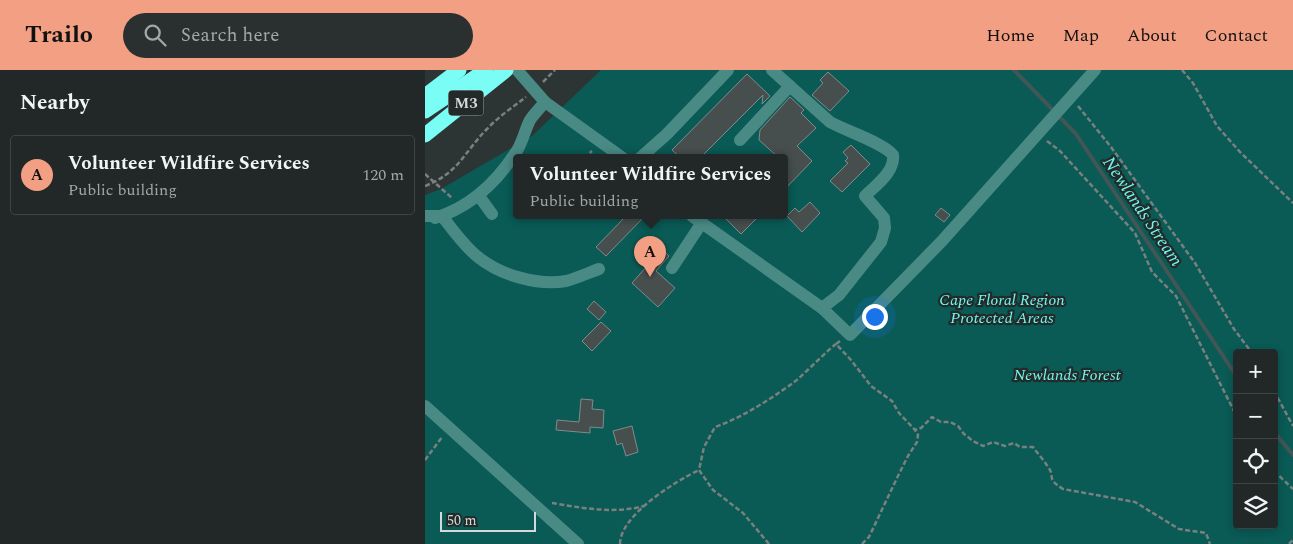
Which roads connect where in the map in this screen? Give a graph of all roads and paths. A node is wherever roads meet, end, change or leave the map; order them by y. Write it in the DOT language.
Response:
graph roads {
  1 [pos="459,70"];
  2 [pos="486,70"];
  3 [pos="506,70"];
  4 [pos="517,70"];
  5 [pos="555,70"];
  6 [pos="728,70"];
  7 [pos="772,70"];
  8 [pos="1095,70"];
  9 [pos="1182,70"];
  10 [pos="789,86"];
  11 [pos="534,90"];
  12 [pos="425,96"];
  13 [pos="1068,100"];
  14 [pos="545,102"];
  15 [pos="425,110"];
  16 [pos="1042,129"];
  17 [pos="425,135"];
  18 [pos="740,140"];
  19 [pos="517,154"];
  20 [pos="617,154"];
  21 [pos="644,154"];
  22 [pos="513,163"];
  23 [pos="425,174"];
  24 [pos="435,182"];
  25 [pos="425,186"];
  26 [pos="479,196"];
  27 [pos="1293,203"];
  28 [pos="492,214"];
  29 [pos="425,216"];
  30 [pos="441,216"];
  31 [pos="696,220"];
  32 [pos="425,222"];
  33 [pos="672,268"];
  34 [pos="599,269"];
  35 [pos="822,308"];
  36 [pos="850,335"];
  37 [pos="836,344"];
  38 [pos="1249,349"];
  39 [pos="1276,394"];
  40 [pos="425,406"];
  41 [pos="1233,409"];
  42 [pos="1293,426"];
  43 [pos="449,428"];
  44 [pos="915,430"];
  45 [pos="425,460"];
  46 [pos="699,470"];
  47 [pos="1278,475"];
  48 [pos="1293,489"];
  49 [pos="551,503"];
  50 [pos="644,506"];
  51 [pos="1293,540"];
  52 [pos="578,544"];
  53 [pos="620,544"];
  54 [pos="769,544"];
  55 [pos="862,544"];
  56 [pos="1210,544"];
  57 [pos="1289,544"];
  1 -- 12 [label="highway, M3"];
  2 -- 15 [label="highway"];
  3 -- 17 [label="highway, M3"];
  4 -- 11 [label="lane"];
  5 -- 11 [label="path"];
  6 -- 21 [label="lane"];
  7 -- 10 [label="lane"];
  8 -- 13 [label="lane"];
  9 -- 27 [label="path"];
  10 -- 18 [label="lane"];
  10 -- 35 [label="lane"];
  11 -- 14 [label="lane"];
  11 -- 24 [label="path"];
  13 -- 16 [label="lane"];
  13 -- 38 [label="path"];
  14 -- 19 [label="lane"];
  14 -- 20 [label="lane"];
  16 -- 36 [label="lane"];
  16 -- 41 [label="path"];
  22 -- 26 [label="lane"];
  23 -- 24 [label="path"];
  24 -- 25 [label="path"];
  26 -- 28 [label="lane"];
  26 -- 30 [label="lane"];
  29 -- 30 [label="lane"];
  30 -- 32 [label="lane"];
  30 -- 34 [label="lane"];
  31 -- 33 [label="lane"];
  31 -- 35 [label="lane"];
  35 -- 36 [label="lane"];
  36 -- 37 [label="path"];
  37 -- 44 [label="path"];
  37 -- 46 [label="path"];
  39 -- 42 [label="path"];
  40 -- 43 [label="lane"];
  43 -- 45 [label="path"];
  43 -- 52 [label="lane"];
  44 -- 55 [label="path"];
  44 -- 56 [label="path"];
  46 -- 50 [label="path"];
  46 -- 54 [label="path"];
  47 -- 48 [label="path"];
  49 -- 50 [label="path"];
  50 -- 53 [label="path"];
  51 -- 57 [label="path"];
}
